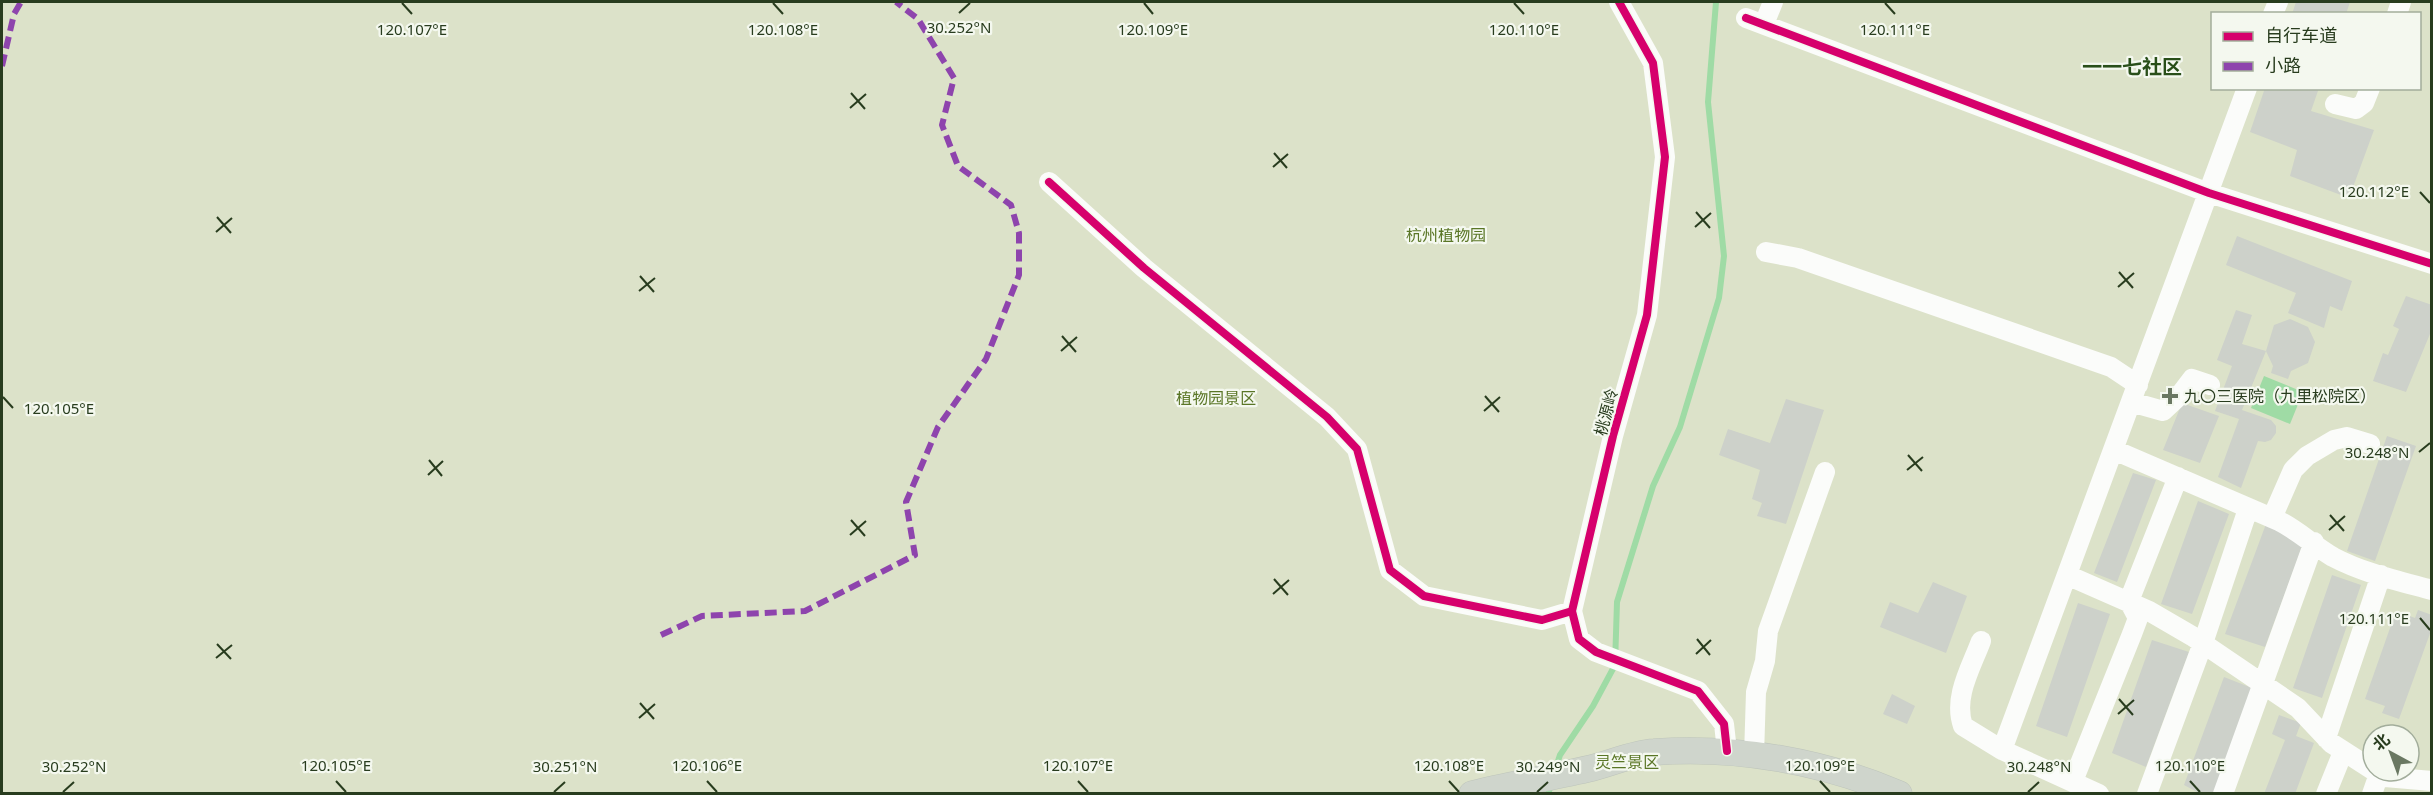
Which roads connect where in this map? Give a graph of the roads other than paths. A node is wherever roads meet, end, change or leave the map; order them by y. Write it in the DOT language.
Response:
graph roads {
  1 [pos="1619,2"];
  2 [pos="1773,2"];
  3 [pos="2246,90"];
  4 [pos="2369,90"];
  5 [pos="2335,104"];
  6 [pos="1049,182"];
  7 [pos="2209,193"];
  8 [pos="1766,252"];
  9 [pos="2432,264"];
  10 [pos="2210,385"];
  11 [pos="2135,394"];
  12 [pos="2370,444"];
  13 [pos="2114,450"];
  14 [pos="1825,472"];
  15 [pos="2178,477"];
  16 [pos="2248,509"];
  17 [pos="2272,518"];
  18 [pos="2314,542"];
  19 [pos="2067,574"];
  20 [pos="2381,575"];
  21 [pos="2432,590"];
  22 [pos="2129,601"];
  23 [pos="1572,611"];
  24 [pos="1981,641"];
  25 [pos="2203,644"];
  26 [pos="2264,685"];
  27 [pos="2326,738"];
  28 [pos="2002,750"];
  29 [pos="1727,751"];
  30 [pos="2343,752"];
  31 [pos="1754,756"];
  32 [pos="2361,763"];
  33 [pos="2073,782"];
  34 [pos="1472,794"];
  35 [pos="1899,794"];
  36 [pos="2099,794"];
  37 [pos="2146,794"];
  38 [pos="2223,794"];
  39 [pos="2326,794"];
  1 -- 23 [label="street, 桃源岭"];
  2 -- 7 [label="street"];
  3 -- 7 [label="street"];
  4 -- 5 [label="street"];
  6 -- 23 [label="street"];
  7 -- 9 [label="street"];
  7 -- 11 [label="street"];
  8 -- 11 [label="street"];
  10 -- 11 [label="street"];
  11 -- 13 [label="street"];
  12 -- 17 [label="street"];
  13 -- 15 [label="street"];
  13 -- 19 [label="street"];
  14 -- 31 [label="street"];
  15 -- 16 [label="street"];
  15 -- 22 [label="street"];
  16 -- 17 [label="street"];
  16 -- 25 [label="street"];
  17 -- 18 [label="street"];
  18 -- 20 [label="street"];
  18 -- 26 [label="street"];
  19 -- 22 [label="street"];
  19 -- 28 [label="street"];
  20 -- 21 [label="street"];
  20 -- 27 [label="street"];
  22 -- 25 [label="street"];
  22 -- 33 [label="street"];
  23 -- 29 [label="street, 桃源岭"];
  24 -- 28 [label="street"];
  25 -- 26 [label="street"];
  25 -- 37 [label="street"];
  26 -- 27 [label="street"];
  26 -- 38 [label="street"];
  27 -- 30 [label="street"];
  28 -- 33 [label="street"];
  29 -- 31 [label="main road"];
  29 -- 34 [label="main road"];
  30 -- 32 [label="street"];
  30 -- 39 [label="street"];
  31 -- 35 [label="main road"];
  33 -- 36 [label="street"];
}
